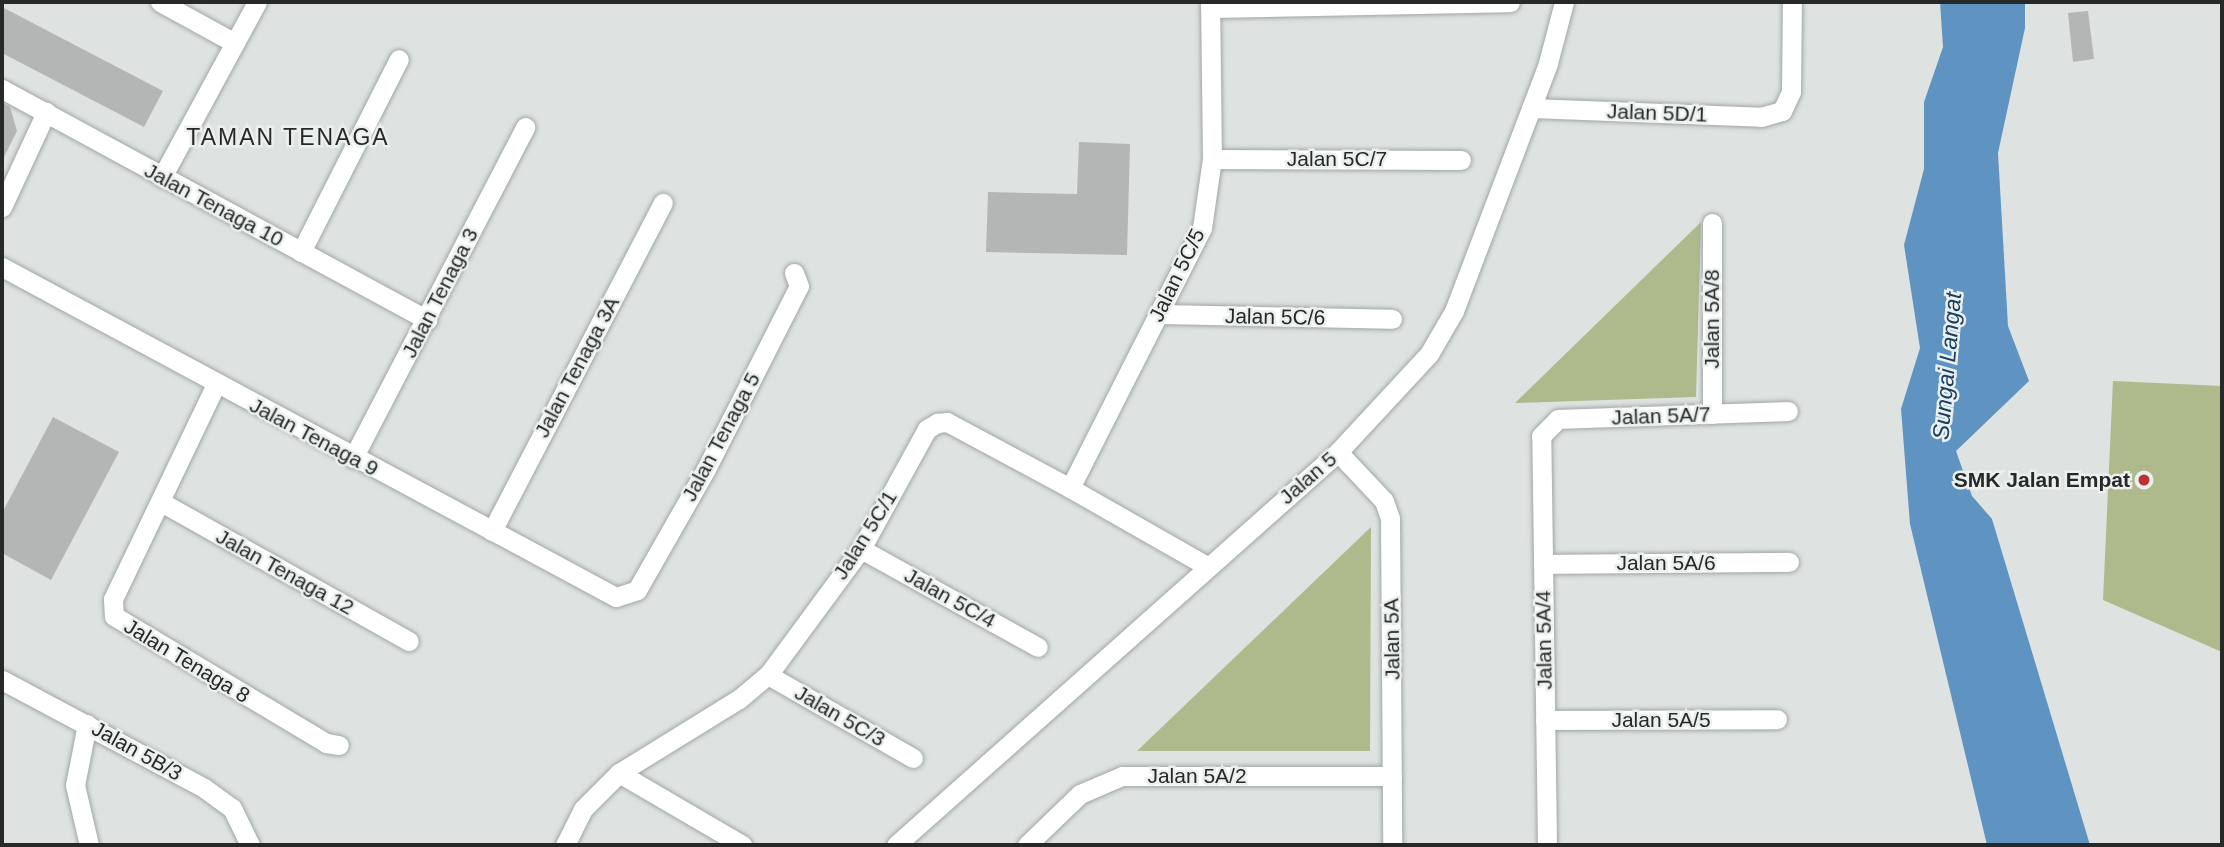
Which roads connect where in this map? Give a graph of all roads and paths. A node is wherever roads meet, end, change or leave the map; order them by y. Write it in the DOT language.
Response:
graph roads {
  1 [pos="160,2"];
  2 [pos="257,2"];
  3 [pos="1510,2"];
  4 [pos="1564,2"];
  5 [pos="1792,2"];
  6 [pos="1371,4"];
  7 [pos="1210,5"];
  8 [pos="235,43"];
  9 [pos="399,59"];
  10 [pos="2,89"];
  11 [pos="1531,108"];
  12 [pos="46,112"];
  13 [pos="525,127"];
  14 [pos="1212,159"];
  15 [pos="1461,160"];
  16 [pos="162,177"];
  17 [pos="663,203"];
  18 [pos="2,207"];
  19 [pos="1713,223"];
  20 [pos="301,252"];
  21 [pos="2,267"];
  22 [pos="794,273"];
  23 [pos="1159,314"];
  24 [pos="1392,319"];
  25 [pos="427,320"];
  26 [pos="216,384"];
  27 [pos="1788,411"];
  28 [pos="1712,414"];
  29 [pos="1541,436"];
  30 [pos="1338,452"];
  31 [pos="353,458"];
  32 [pos="1070,488"];
  33 [pos="162,502"];
  34 [pos="492,531"];
  35 [pos="861,549"];
  36 [pos="1789,562"];
  37 [pos="1543,564"];
  38 [pos="1208,566"];
  39 [pos="629,597"];
  40 [pos="409,641"];
  41 [pos="1038,647"];
  42 [pos="768,675"];
  43 [pos="2,680"];
  44 [pos="1777,719"];
  45 [pos="1545,720"];
  46 [pos="87,723"];
  47 [pos="339,745"];
  48 [pos="913,758"];
  49 [pos="618,773"];
  50 [pos="1392,776"];
  51 [pos="89,845"];
  52 [pos="250,845"];
  53 [pos="565,845"];
  54 [pos="742,845"];
  55 [pos="896,845"];
  56 [pos="1027,845"];
  57 [pos="1392,845"];
  58 [pos="1547,845"];
  1 -- 8 [label="street"];
  2 -- 8 [label="street"];
  3 -- 6 [label="street"];
  4 -- 11 [label="street, Jalan 5"];
  5 -- 11 [label="street, Jalan 5D/1"];
  6 -- 7 [label="street"];
  7 -- 14 [label="street, Jalan 5C/5"];
  8 -- 16 [label="street"];
  9 -- 20 [label="street"];
  10 -- 12 [label="street, Jalan Tenaga 10"];
  11 -- 30 [label="street, Jalan 5"];
  12 -- 16 [label="street, Jalan Tenaga 10"];
  12 -- 18 [label="street"];
  13 -- 25 [label="street, Jalan Tenaga 3"];
  14 -- 15 [label="street, Jalan 5C/7"];
  14 -- 23 [label="street, Jalan 5C/5"];
  16 -- 20 [label="street, Jalan Tenaga 10"];
  17 -- 34 [label="street, Jalan Tenaga 3A"];
  19 -- 28 [label="street, Jalan 5A/8"];
  20 -- 25 [label="street, Jalan Tenaga 10"];
  21 -- 26 [label="street, Jalan Tenaga 9"];
  22 -- 39 [label="street, Jalan Tenaga 5"];
  23 -- 24 [label="street, Jalan 5C/6"];
  23 -- 32 [label="street, Jalan 5C/5"];
  25 -- 31 [label="street, Jalan Tenaga 3"];
  26 -- 31 [label="street, Jalan Tenaga 9"];
  26 -- 33 [label="street, Jalan Tenaga 8"];
  27 -- 28 [label="street, Jalan 5A/7"];
  28 -- 29 [label="street, Jalan 5A/7"];
  29 -- 37 [label="street, Jalan 5A/4"];
  30 -- 38 [label="street, Jalan 5"];
  30 -- 50 [label="street, Jalan 5A"];
  31 -- 34 [label="street, Jalan Tenaga 9"];
  32 -- 35 [label="street, Jalan 5C/1"];
  32 -- 38 [label="street, Jalan 5C/1"];
  33 -- 40 [label="street, Jalan Tenaga 12"];
  33 -- 47 [label="street, Jalan Tenaga 8"];
  34 -- 39 [label="street, Jalan Tenaga 9"];
  35 -- 41 [label="street, Jalan 5C/4"];
  35 -- 42 [label="street, Jalan 5C/1"];
  36 -- 37 [label="street, Jalan 5A/6"];
  37 -- 45 [label="street, Jalan 5A/4"];
  38 -- 55 [label="street, Jalan 5"];
  42 -- 48 [label="street, Jalan 5C/3"];
  42 -- 49 [label="street, Jalan 5C/1"];
  43 -- 46 [label="street, Jalan 5B/3"];
  44 -- 45 [label="street, Jalan 5A/5"];
  45 -- 58 [label="street, Jalan 5A/4"];
  46 -- 51 [label="street"];
  46 -- 52 [label="street, Jalan 5B/3"];
  49 -- 53 [label="street, Jalan 5C/1"];
  49 -- 54 [label="street"];
  50 -- 56 [label="street, Jalan 5A/2"];
  50 -- 57 [label="street, Jalan 5A"];
}
